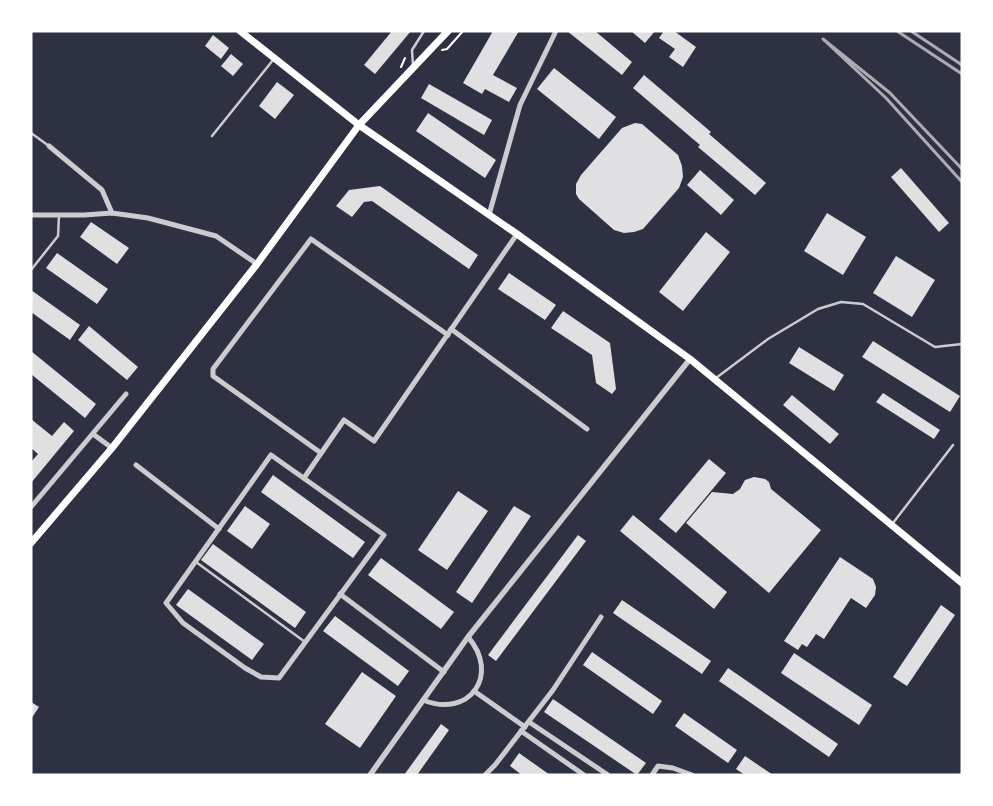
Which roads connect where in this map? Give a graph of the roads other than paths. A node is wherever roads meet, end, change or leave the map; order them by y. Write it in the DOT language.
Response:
graph roads {
  1 [pos="240,31"];
  2 [pos="424,31"];
  3 [pos="448,31"];
  4 [pos="556,31"];
  5 [pos="274,58"];
  6 [pos="412,69"];
  7 [pos="360,125"];
  8 [pos="31,133"];
  9 [pos="212,136"];
  10 [pos="49,146"];
  11 [pos="112,213"];
  12 [pos="31,215"];
  13 [pos="489,215"];
  14 [pos="59,216"];
  15 [pos="517,234"];
  16 [pos="257,264"];
  17 [pos="31,270"];
  18 [pos="451,329"];
  19 [pos="448,334"];
  20 [pos="962,344"];
  21 [pos="690,358"];
  22 [pos="715,379"];
  23 [pos="126,394"];
  24 [pos="587,429"];
  25 [pos="93,434"];
  26 [pos="953,445"];
  27 [pos="112,448"];
  28 [pos="321,453"];
  29 [pos="136,466"];
  30 [pos="304,478"];
  31 [pos="31,507"];
  32 [pos="892,524"];
  33 [pos="219,529"];
  34 [pos="31,542"];
  35 [pos="196,562"];
  36 [pos="962,583"];
  37 [pos="340,594"];
  38 [pos="601,617"];
  39 [pos="468,637"];
  40 [pos="305,642"];
  41 [pos="444,672"];
  42 [pos="474,691"];
  43 [pos="423,700"];
  44 [pos="525,726"];
  45 [pos="370,775"];
  46 [pos="485,775"];
  47 [pos="584,775"];
  48 [pos="608,775"];
  49 [pos="652,775"];
  50 [pos="692,775"];
  1 -- 5 [label="main road"];
  2 -- 6 [label="lane"];
  3 -- 6 [label="main road"];
  4 -- 13 [label="street"];
  5 -- 7 [label="main road"];
  5 -- 9 [label="lane"];
  6 -- 7 [label="main road"];
  7 -- 13 [label="main road"];
  7 -- 16 [label="main road"];
  8 -- 10 [label="lane"];
  10 -- 11 [label="street"];
  11 -- 14 [label="street"];
  11 -- 16 [label="street"];
  12 -- 14 [label="street"];
  13 -- 15 [label="main road"];
  14 -- 17 [label="lane"];
  15 -- 18 [label="street"];
  15 -- 21 [label="main road"];
  16 -- 27 [label="main road"];
  18 -- 19 [label="street"];
  18 -- 24 [label="street"];
  19 -- 28 [label="street"];
  19 -- 28 [label="street"];
  20 -- 22 [label="lane"];
  21 -- 22 [label="main road"];
  21 -- 39 [label="street"];
  22 -- 32 [label="main road"];
  23 -- 25 [label="street"];
  25 -- 27 [label="street"];
  25 -- 31 [label="street"];
  26 -- 32 [label="lane"];
  27 -- 34 [label="main road"];
  28 -- 30 [label="street"];
  29 -- 33 [label="street"];
  30 -- 33 [label="street"];
  30 -- 37 [label="street"];
  32 -- 36 [label="main road"];
  33 -- 35 [label="street"];
  35 -- 40 [label="lane"];
  35 -- 40 [label="street"];
  37 -- 40 [label="street"];
  37 -- 41 [label="street"];
  38 -- 44 [label="street"];
  39 -- 41 [label="street"];
  39 -- 42 [label="street"];
  41 -- 43 [label="street"];
  42 -- 43 [label="street"];
  42 -- 44 [label="street"];
  43 -- 45 [label="street"];
  44 -- 46 [label="street"];
  44 -- 47 [label="street"];
  44 -- 48 [label="street"];
  49 -- 50 [label="street"];
}
